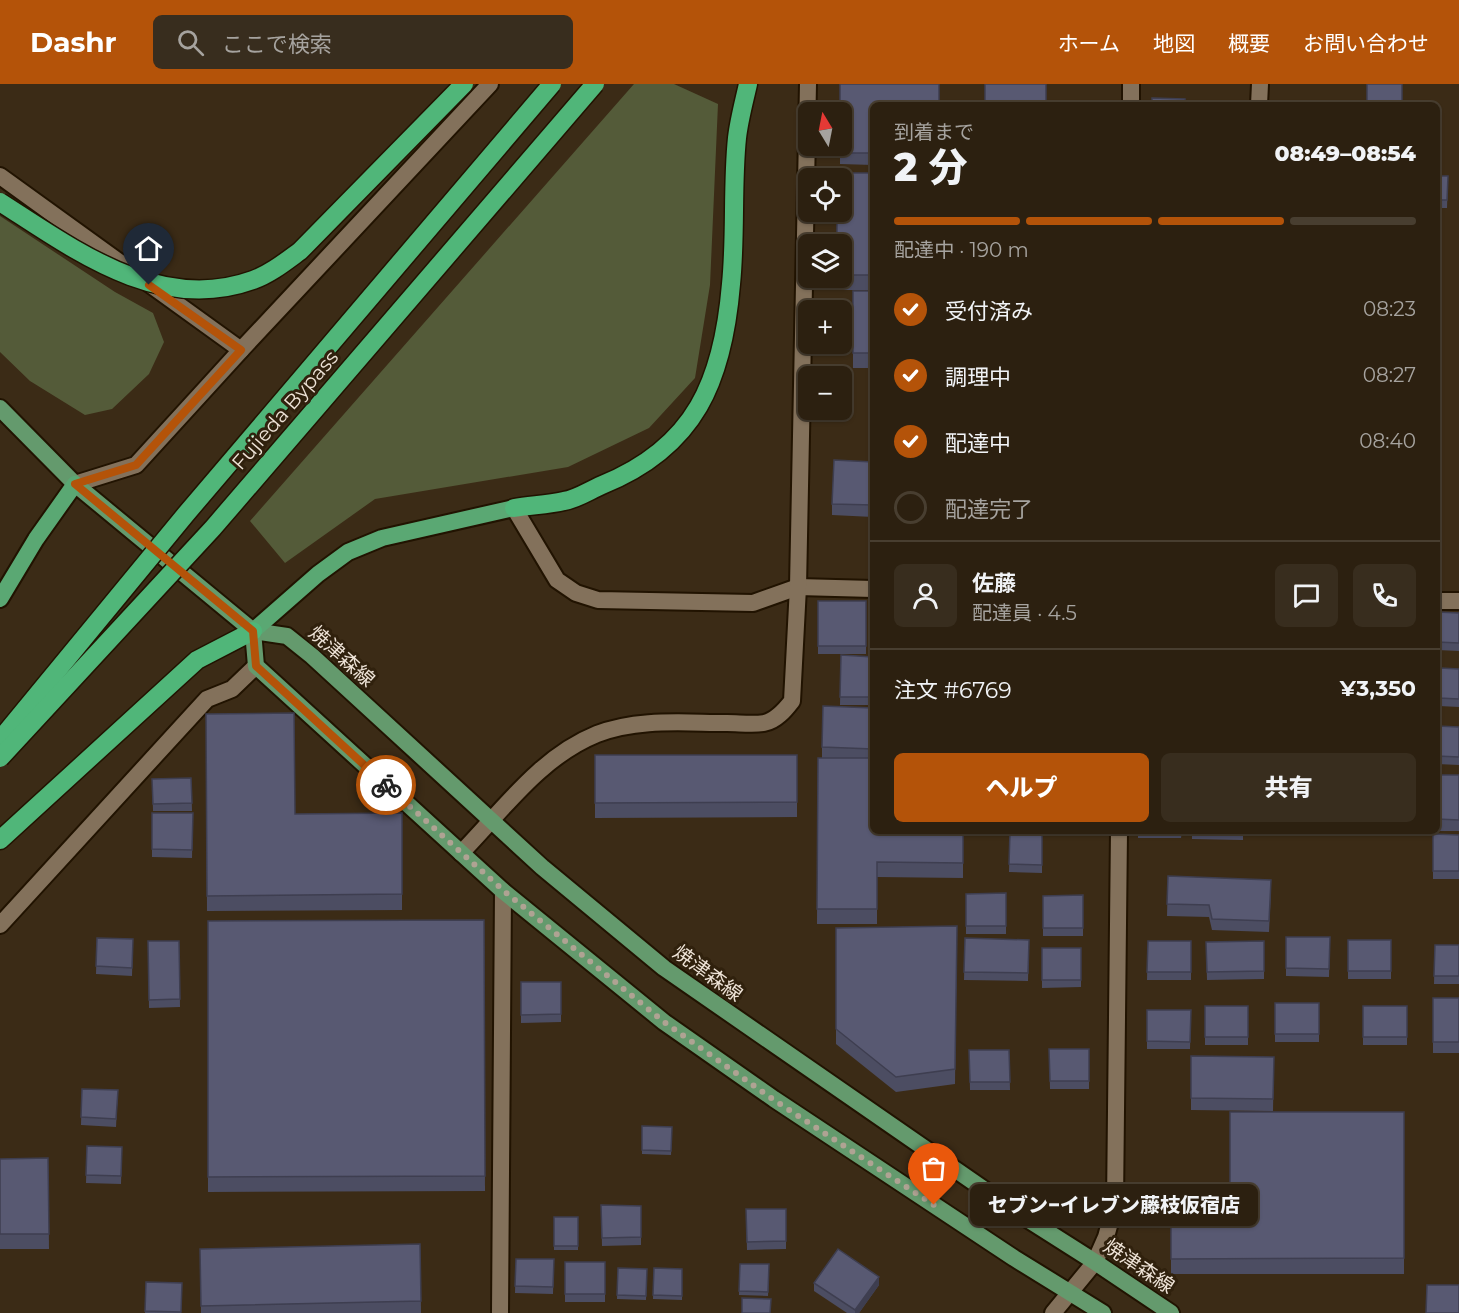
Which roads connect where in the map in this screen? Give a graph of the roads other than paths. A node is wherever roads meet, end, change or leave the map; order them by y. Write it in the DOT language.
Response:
graph roads {
  1 [pos="464,84"];
  2 [pos="490,84"];
  3 [pos="552,84"];
  4 [pos="595,84"];
  5 [pos="748,84"];
  6 [pos="808,84"];
  7 [pos="1131,84"];
  8 [pos="1260,84"];
  9 [pos="1131,102"];
  10 [pos="1259,102"];
  11 [pos="0,176"];
  12 [pos="0,202"];
  13 [pos="241,350"];
  14 [pos="0,408"];
  15 [pos="75,484"];
  16 [pos="514,507"];
  17 [pos="798,587"];
  18 [pos="870,589"];
  19 [pos="0,599"];
  20 [pos="1440,601"];
  21 [pos="1459,601"];
  22 [pos="253,631"];
  23 [pos="256,666"];
  24 [pos="0,740"];
  25 [pos="0,758"];
  26 [pos="492,821"];
  27 [pos="1119,834"];
  28 [pos="0,840"];
  29 [pos="461,853"];
  30 [pos="504,891"];
  31 [pos="0,925"];
  32 [pos="1095,1262"];
  33 [pos="1071,1292"];
  34 [pos="500,1313"];
  35 [pos="1053,1313"];
  36 [pos="1103,1313"];
  37 [pos="1171,1313"];
  1 -- 12 [label="highway, bridge"];
  2 -- 13 [label="street"];
  3 -- 24 [label="highway, Fujieda Bypass, bridge"];
  4 -- 25 [label="highway, Fujieda Bypass, bridge"];
  5 -- 16 [label="highway"];
  6 -- 17 [label="street"];
  7 -- 9 [label="street"];
  8 -- 10 [label="street"];
  11 -- 13 [label="street"];
  13 -- 15 [label="street"];
  14 -- 15 [label="main road"];
  15 -- 19 [label="highway"];
  15 -- 22 [label="main road"];
  16 -- 17 [label="street"];
  16 -- 22 [label="highway"];
  17 -- 18 [label="street"];
  17 -- 26 [label="street"];
  20 -- 21 [label="street"];
  22 -- 23 [label="main road"];
  22 -- 26 [label="main road, 焼津森線"];
  22 -- 28 [label="highway"];
  23 -- 29 [label="main road"];
  23 -- 31 [label="street"];
  26 -- 29 [label="street"];
  26 -- 32 [label="main road, 焼津森線"];
  27 -- 32 [label="street"];
  29 -- 30 [label="main road"];
  30 -- 33 [label="main road"];
  30 -- 34 [label="street"];
  32 -- 33 [label="street"];
  32 -- 37 [label="main road, 焼津森線"];
  33 -- 35 [label="street"];
  33 -- 36 [label="main road"];
}
